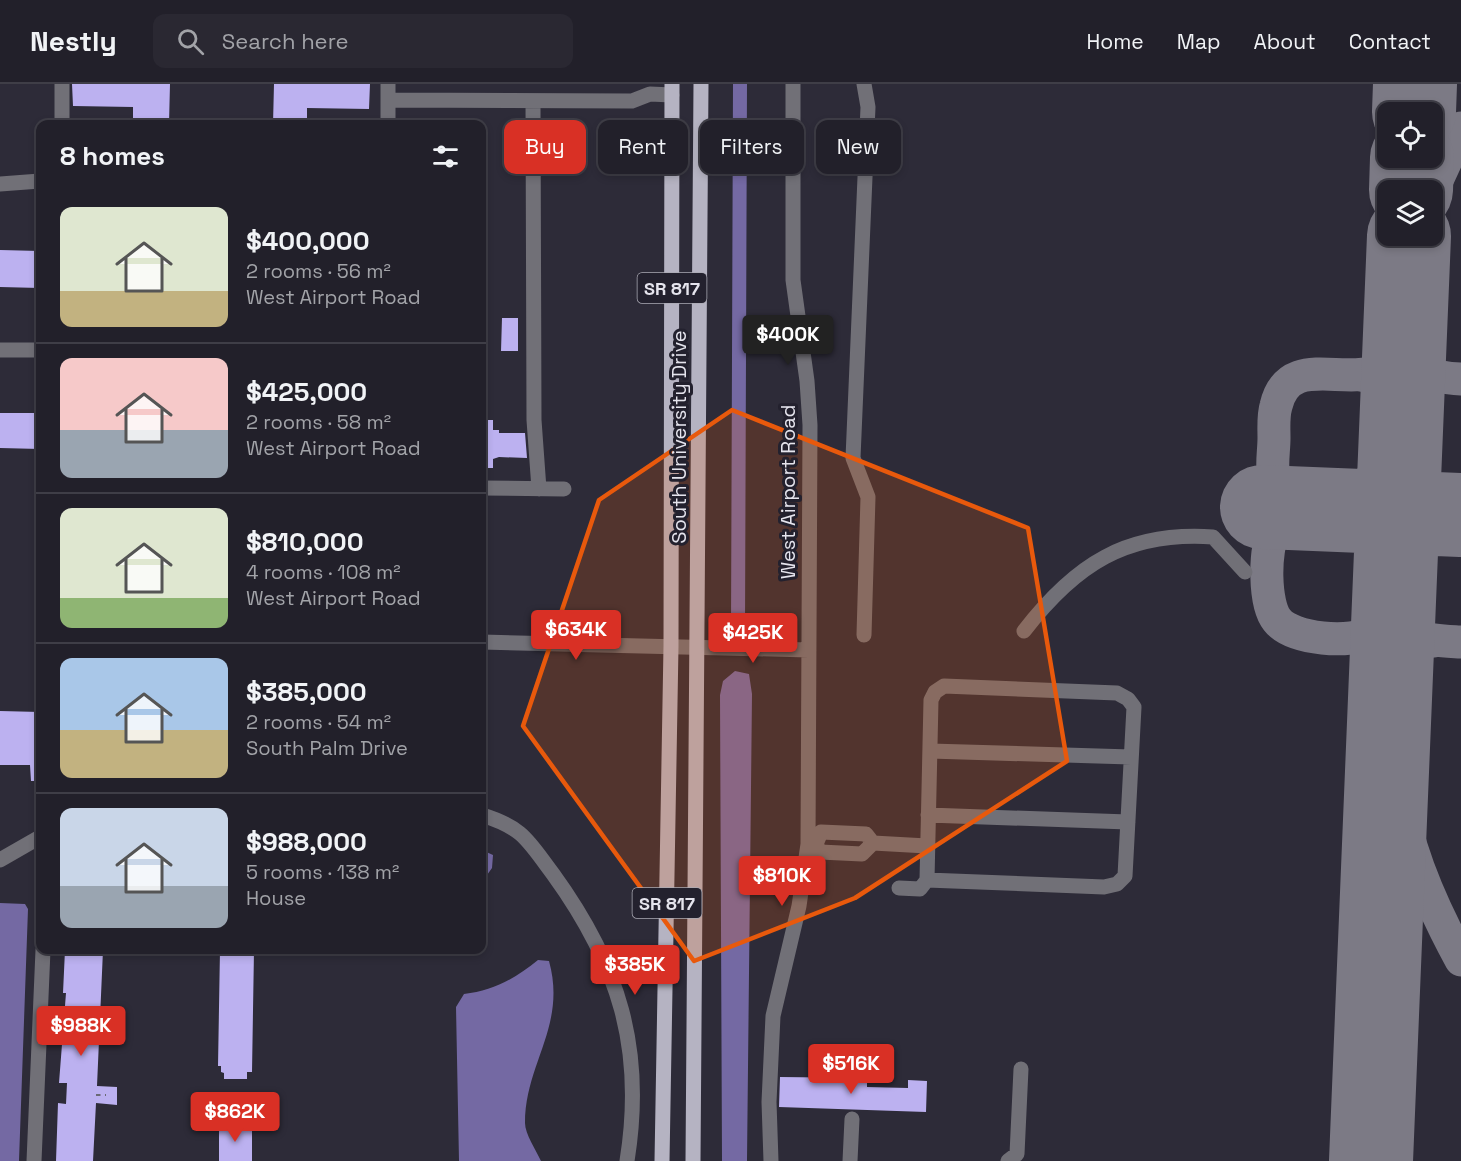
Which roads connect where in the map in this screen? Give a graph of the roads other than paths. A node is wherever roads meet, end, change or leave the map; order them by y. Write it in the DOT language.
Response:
graph roads {
  1 [pos="62,84"];
  2 [pos="388,84"];
  3 [pos="701,84"];
  4 [pos="793,84"];
  5 [pos="864,84"];
  6 [pos="672,89"];
  7 [pos="388,100"];
  8 [pos="533,101"];
  9 [pos="62,120"];
  10 [pos="388,120"];
  11 [pos="36,181"];
  12 [pos="0,184"];
  13 [pos="0,350"];
  14 [pos="36,350"];
  15 [pos="486,488"];
  16 [pos="539,489"];
  17 [pos="564,489"];
  18 [pos="1245,572"];
  19 [pos="1024,631"];
  20 [pos="864,635"];
  21 [pos="486,642"];
  22 [pos="671,646"];
  23 [pos="699,646"];
  24 [pos="809,650"];
  25 [pos="930,751"];
  26 [pos="1131,757"];
  27 [pos="928,815"];
  28 [pos="486,817"];
  29 [pos="1128,822"];
  30 [pos="36,839"];
  31 [pos="812,844"];
  32 [pos="927,846"];
  33 [pos="0,860"];
  34 [pos="927,880"];
  35 [pos="899,888"];
  36 [pos="43,954"];
  37 [pos="1021,1069"];
  38 [pos="852,1119"];
  39 [pos="34,1161"];
  40 [pos="627,1161"];
  41 [pos="662,1161"];
  42 [pos="693,1161"];
  43 [pos="771,1161"];
  44 [pos="850,1161"];
  45 [pos="1008,1161"];
  1 -- 9 [label="street"];
  2 -- 7 [label="street"];
  3 -- 23 [label="main road, South University Drive / SR 817"];
  4 -- 24 [label="street, West Airport Road"];
  5 -- 20 [label="street"];
  6 -- 8 [label="street"];
  6 -- 22 [label="main road, South University Drive / SR 817"];
  7 -- 8 [label="street"];
  7 -- 10 [label="street"];
  8 -- 16 [label="street"];
  11 -- 12 [label="street"];
  13 -- 14 [label="street"];
  15 -- 16 [label="street"];
  16 -- 17 [label="street"];
  18 -- 19 [label="street"];
  21 -- 22 [label="street"];
  22 -- 23 [label="street"];
  22 -- 41 [label="main road, South University Drive / SR 817"];
  23 -- 24 [label="street"];
  23 -- 42 [label="main road, South University Drive / SR 817"];
  24 -- 31 [label="street, West Airport Road"];
  25 -- 26 [label="street"];
  25 -- 26 [label="street"];
  25 -- 27 [label="street"];
  26 -- 29 [label="street"];
  27 -- 29 [label="street"];
  27 -- 32 [label="street"];
  28 -- 40 [label="street"];
  29 -- 34 [label="street"];
  30 -- 33 [label="street"];
  31 -- 32 [label="street"];
  31 -- 43 [label="street, West Airport Road"];
  32 -- 34 [label="street"];
  34 -- 35 [label="street"];
  36 -- 39 [label="street"];
  37 -- 45 [label="street"];
  38 -- 44 [label="street"];
}
